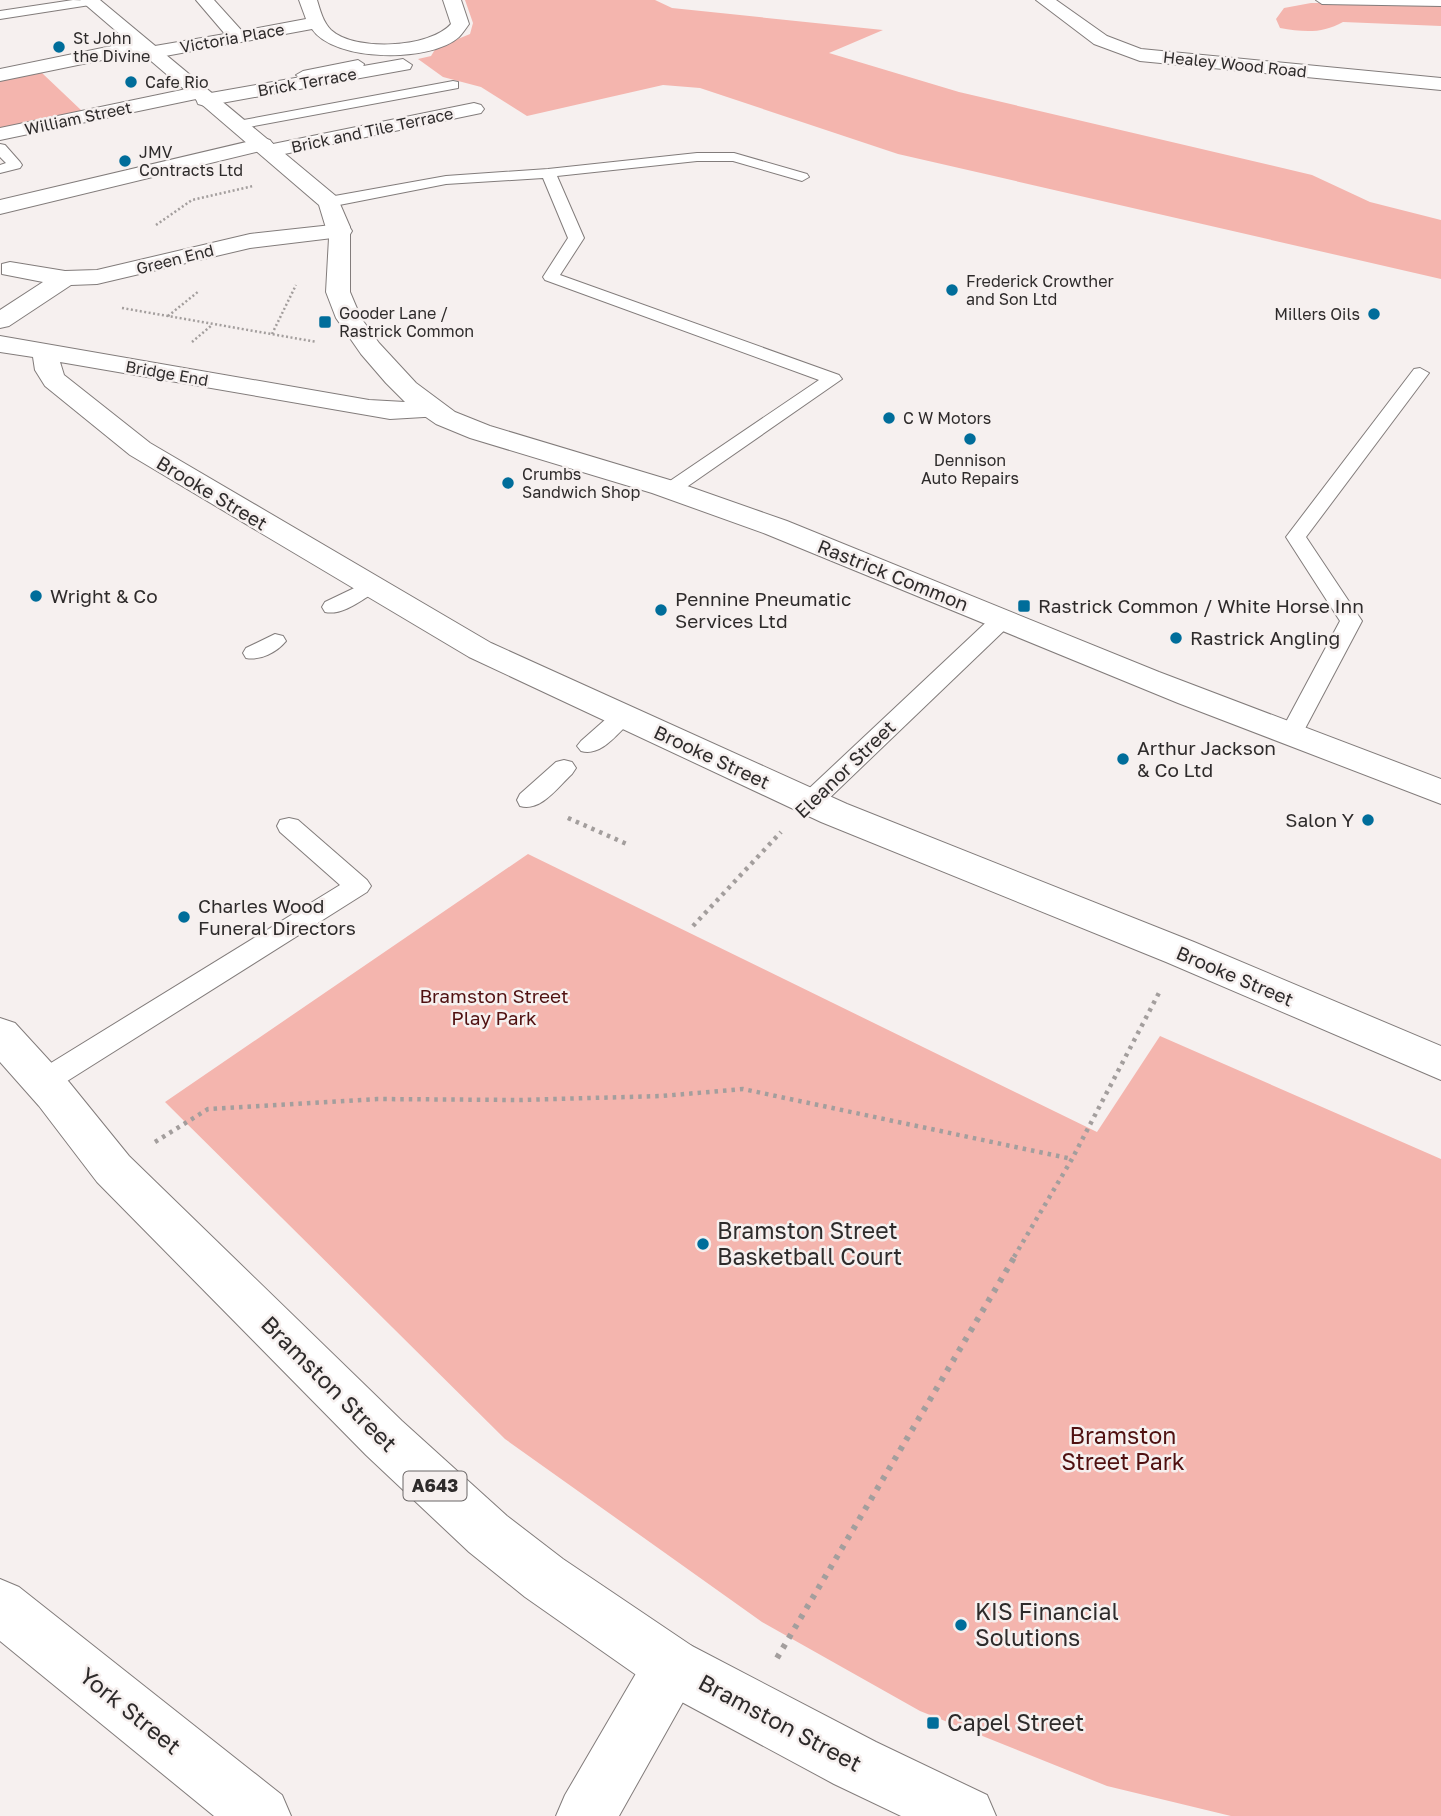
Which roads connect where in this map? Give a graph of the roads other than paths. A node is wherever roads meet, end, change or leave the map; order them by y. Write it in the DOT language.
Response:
graph roads {
  1 [pos="89,0"];
  2 [pos="205,0"];
  3 [pos="308,0"];
  4 [pos="452,0"];
  5 [pos="1045,0"];
  6 [pos="1322,0"];
  7 [pos="1441,2"];
  8 [pos="0,15"];
  9 [pos="315,23"];
  10 [pos="238,37"];
  11 [pos="145,50"];
  12 [pos="358,64"];
  13 [pos="409,64"];
  14 [pos="0,75"];
  15 [pos="1441,84"];
  16 [pos="453,85"];
  17 [pos="330,88"];
  18 [pos="200,96"];
  19 [pos="390,97"];
  20 [pos="474,109"];
  21 [pos="418,121"];
  22 [pos="238,125"];
  23 [pos="0,134"];
  24 [pos="266,147"];
  25 [pos="0,148"];
  26 [pos="0,169"];
  27 [pos="548,173"];
  28 [pos="802,177"];
  29 [pos="329,202"];
  30 [pos="0,206"];
  31 [pos="341,231"];
  32 [pos="10,269"];
  33 [pos="65,278"];
  34 [pos="0,321"];
  35 [pos="0,344"];
  36 [pos="36,351"];
  37 [pos="0,359"];
  38 [pos="1420,373"];
  39 [pos="334,402"];
  40 [pos="431,410"];
  41 [pos="671,489"];
  42 [pos="371,586"];
  43 [pos="333,607"];
  44 [pos="1004,618"];
  45 [pos="275,641"];
  46 [pos="254,653"];
  47 [pos="623,716"];
  48 [pos="1291,735"];
  49 [pos="589,746"];
  50 [pos="564,768"];
  51 [pos="1441,792"];
  52 [pos="529,800"];
  53 [pos="810,802"];
  54 [pos="289,826"];
  55 [pos="0,1034"];
  56 [pos="1441,1064"];
  57 [pos="43,1082"];
  58 [pos="0,1606"];
  59 [pos="672,1666"];
  60 [pos="261,1816"];
  61 [pos="586,1816"];
  62 [pos="966,1816"];
  1 -- 8 [label="lane"];
  1 -- 11 [label="street"];
  2 -- 10 [label="street"];
  3 -- 9 [label="street"];
  4 -- 9 [label="street"];
  5 -- 15 [label="street, Healey Wood Road"];
  6 -- 7 [label="lane"];
  9 -- 10 [label="street, Victoria Place"];
  10 -- 11 [label="street, Victoria Place"];
  11 -- 14 [label="street, Victoria Place"];
  11 -- 18 [label="street"];
  12 -- 17 [label="lane"];
  13 -- 17 [label="street, Brick Terrace"];
  16 -- 19 [label="lane"];
  17 -- 18 [label="street, Brick Terrace"];
  17 -- 19 [label="lane"];
  17 -- 22 [label="lane"];
  18 -- 22 [label="street"];
  18 -- 23 [label="street, William Street"];
  19 -- 21 [label="lane"];
  20 -- 21 [label="street, Brick and Tile Terrace"];
  21 -- 24 [label="street, Brick and Tile Terrace"];
  22 -- 24 [label="street"];
  24 -- 29 [label="street"];
  24 -- 30 [label="street, Brick and Tile Terrace"];
  25 -- 26 [label="lane"];
  27 -- 28 [label="lane"];
  27 -- 29 [label="lane"];
  27 -- 41 [label="lane"];
  29 -- 31 [label="street"];
  31 -- 33 [label="street, Green End"];
  31 -- 40 [label="street"];
  32 -- 33 [label="street, Green End"];
  33 -- 34 [label="street"];
  35 -- 36 [label="street, Bridge End"];
  36 -- 37 [label="street"];
  36 -- 39 [label="street, Bridge End"];
  36 -- 42 [label="street, Brooke Street"];
  38 -- 48 [label="lane"];
  39 -- 40 [label="street, Rastrick Common"];
  40 -- 41 [label="street, Rastrick Common"];
  41 -- 44 [label="street, Rastrick Common"];
  42 -- 43 [label="lane"];
  42 -- 47 [label="street, Brooke Street"];
  44 -- 48 [label="street, Rastrick Common"];
  44 -- 53 [label="lane, Eleanor Street"];
  45 -- 46 [label="lane"];
  47 -- 49 [label="lane"];
  47 -- 53 [label="street, Brooke Street"];
  48 -- 51 [label="street, Rastrick Common"];
  50 -- 52 [label="lane"];
  53 -- 56 [label="street, Brooke Street"];
  54 -- 57 [label="lane"];
  55 -- 57 [label="street, Bramston Street / A643"];
  57 -- 59 [label="street, Bramston Street / A643"];
  58 -- 60 [label="street, York Street"];
  59 -- 61 [label="street"];
  59 -- 62 [label="street, Bramston Street / A643"];
}
